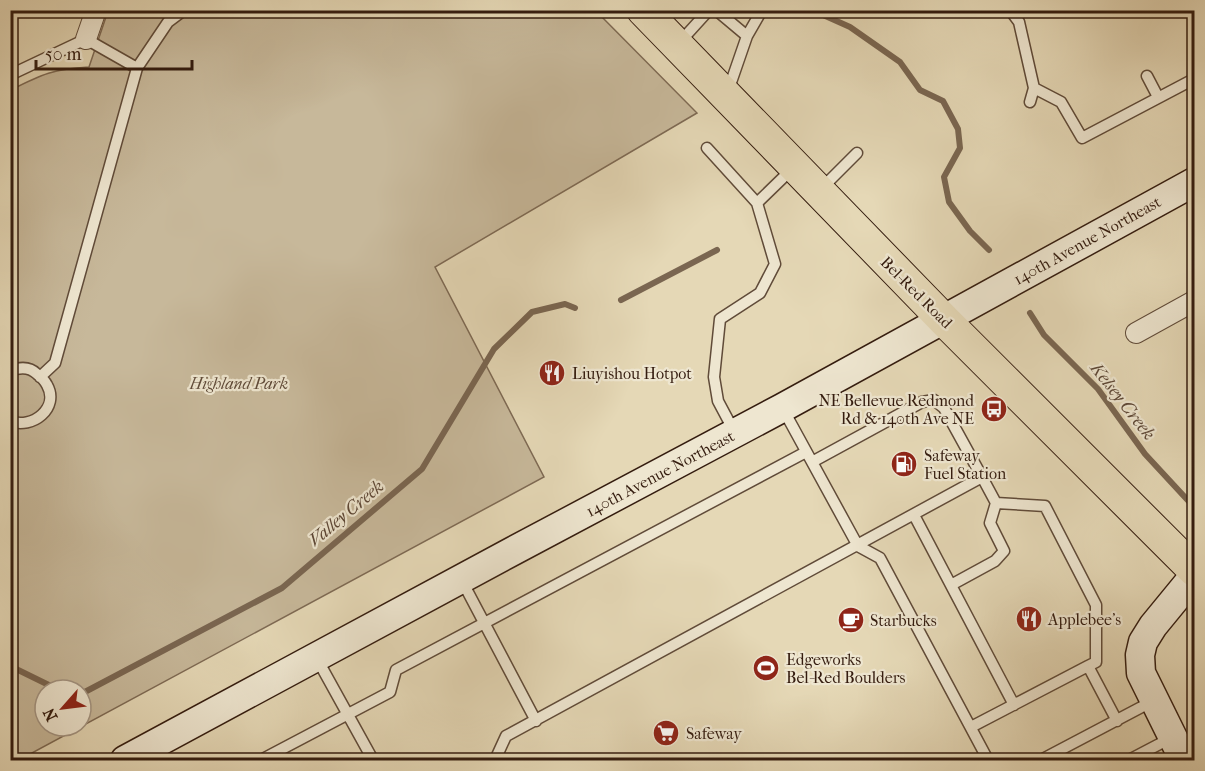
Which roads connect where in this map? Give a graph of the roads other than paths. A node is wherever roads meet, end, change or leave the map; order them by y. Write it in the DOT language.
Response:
graph roads {
  1 [pos="96,10"];
  2 [pos="184,10"];
  3 [pos="643,10"];
  4 [pos="709,10"];
  5 [pos="716,10"];
  6 [pos="762,10"];
  7 [pos="1010,10"];
  8 [pos="747,36"];
  9 [pos="86,39"];
  10 [pos="676,45"];
  11 [pos="137,68"];
  12 [pos="10,75"];
  13 [pos="1147,76"];
  14 [pos="1194,79"];
  15 [pos="1034,88"];
  16 [pos="726,96"];
  17 [pos="1158,97"];
  18 [pos="1030,102"];
  19 [pos="707,148"];
  20 [pos="857,153"];
  21 [pos="794,167"];
  22 [pos="1194,182"];
  23 [pos="819,192"];
  24 [pos="757,202"];
  25 [pos="1194,301"];
  26 [pos="944,320"];
  27 [pos="1136,333"];
  28 [pos="10,371"];
  29 [pos="40,377"];
  30 [pos="782,408"];
  31 [pos="10,421"];
  32 [pos="735,433"];
  33 [pos="806,452"];
  34 [pos="812,462"];
  35 [pos="982,477"];
  36 [pos="996,503"];
  37 [pos="914,514"];
  38 [pos="858,546"];
  39 [pos="1194,570"];
  40 [pos="1194,576"];
  41 [pos="461,579"];
  42 [pos="951,585"];
  43 [pos="484,622"];
  44 [pos="316,657"];
  45 [pos="1089,666"];
  46 [pos="1153,701"];
  47 [pos="1014,705"];
  48 [pos="349,714"];
  49 [pos="1117,720"];
  50 [pos="536,721"];
  51 [pos="971,727"];
  52 [pos="1178,749"];
  53 [pos="125,760"];
  54 [pos="261,760"];
  55 [pos="373,760"];
  56 [pos="495,760"];
  57 [pos="988,760"];
  58 [pos="1041,760"];
  59 [pos="1129,760"];
  1 -- 9 [label="street"];
  2 -- 11 [label="lane"];
  3 -- 10 [label="main road, Bel-Red Road"];
  4 -- 10 [label="lane"];
  5 -- 8 [label="lane"];
  6 -- 8 [label="lane"];
  7 -- 15 [label="lane"];
  8 -- 16 [label="lane"];
  9 -- 11 [label="lane"];
  9 -- 12 [label="lane"];
  10 -- 16 [label="main road, Bel-Red Road"];
  11 -- 29 [label="lane"];
  13 -- 17 [label="lane"];
  14 -- 17 [label="lane"];
  15 -- 17 [label="lane"];
  15 -- 18 [label="lane"];
  16 -- 21 [label="main road, Bel-Red Road"];
  19 -- 24 [label="lane"];
  20 -- 23 [label="lane"];
  21 -- 23 [label="main road, Bel-Red Road"];
  21 -- 24 [label="lane"];
  22 -- 26 [label="main road, 140th Avenue Northeast"];
  23 -- 26 [label="main road, Bel-Red Road"];
  24 -- 32 [label="lane"];
  25 -- 27 [label="street"];
  26 -- 30 [label="main road, 140th Avenue Northeast"];
  26 -- 39 [label="main road, Bel-Red Road"];
  28 -- 29 [label="lane"];
  29 -- 31 [label="lane"];
  30 -- 32 [label="main road, 140th Avenue Northeast"];
  30 -- 33 [label="lane"];
  32 -- 41 [label="main road, 140th Avenue Northeast"];
  33 -- 34 [label="lane"];
  33 -- 43 [label="lane"];
  34 -- 35 [label="lane"];
  34 -- 38 [label="lane"];
  35 -- 36 [label="lane"];
  35 -- 37 [label="lane"];
  36 -- 42 [label="lane"];
  36 -- 45 [label="lane"];
  37 -- 38 [label="lane"];
  37 -- 42 [label="lane"];
  38 -- 50 [label="lane"];
  38 -- 51 [label="lane"];
  40 -- 46 [label="main road"];
  41 -- 43 [label="lane"];
  41 -- 44 [label="main road, 140th Avenue Northeast"];
  42 -- 47 [label="lane"];
  43 -- 48 [label="lane"];
  43 -- 50 [label="lane"];
  44 -- 48 [label="lane"];
  44 -- 53 [label="main road, 140th Avenue Northeast"];
  45 -- 47 [label="lane"];
  45 -- 49 [label="lane"];
  46 -- 49 [label="lane"];
  46 -- 52 [label="main road"];
  47 -- 51 [label="lane"];
  48 -- 54 [label="lane"];
  48 -- 55 [label="lane"];
  49 -- 58 [label="lane"];
  50 -- 56 [label="lane"];
  51 -- 57 [label="lane"];
  52 -- 59 [label="lane"];
}
